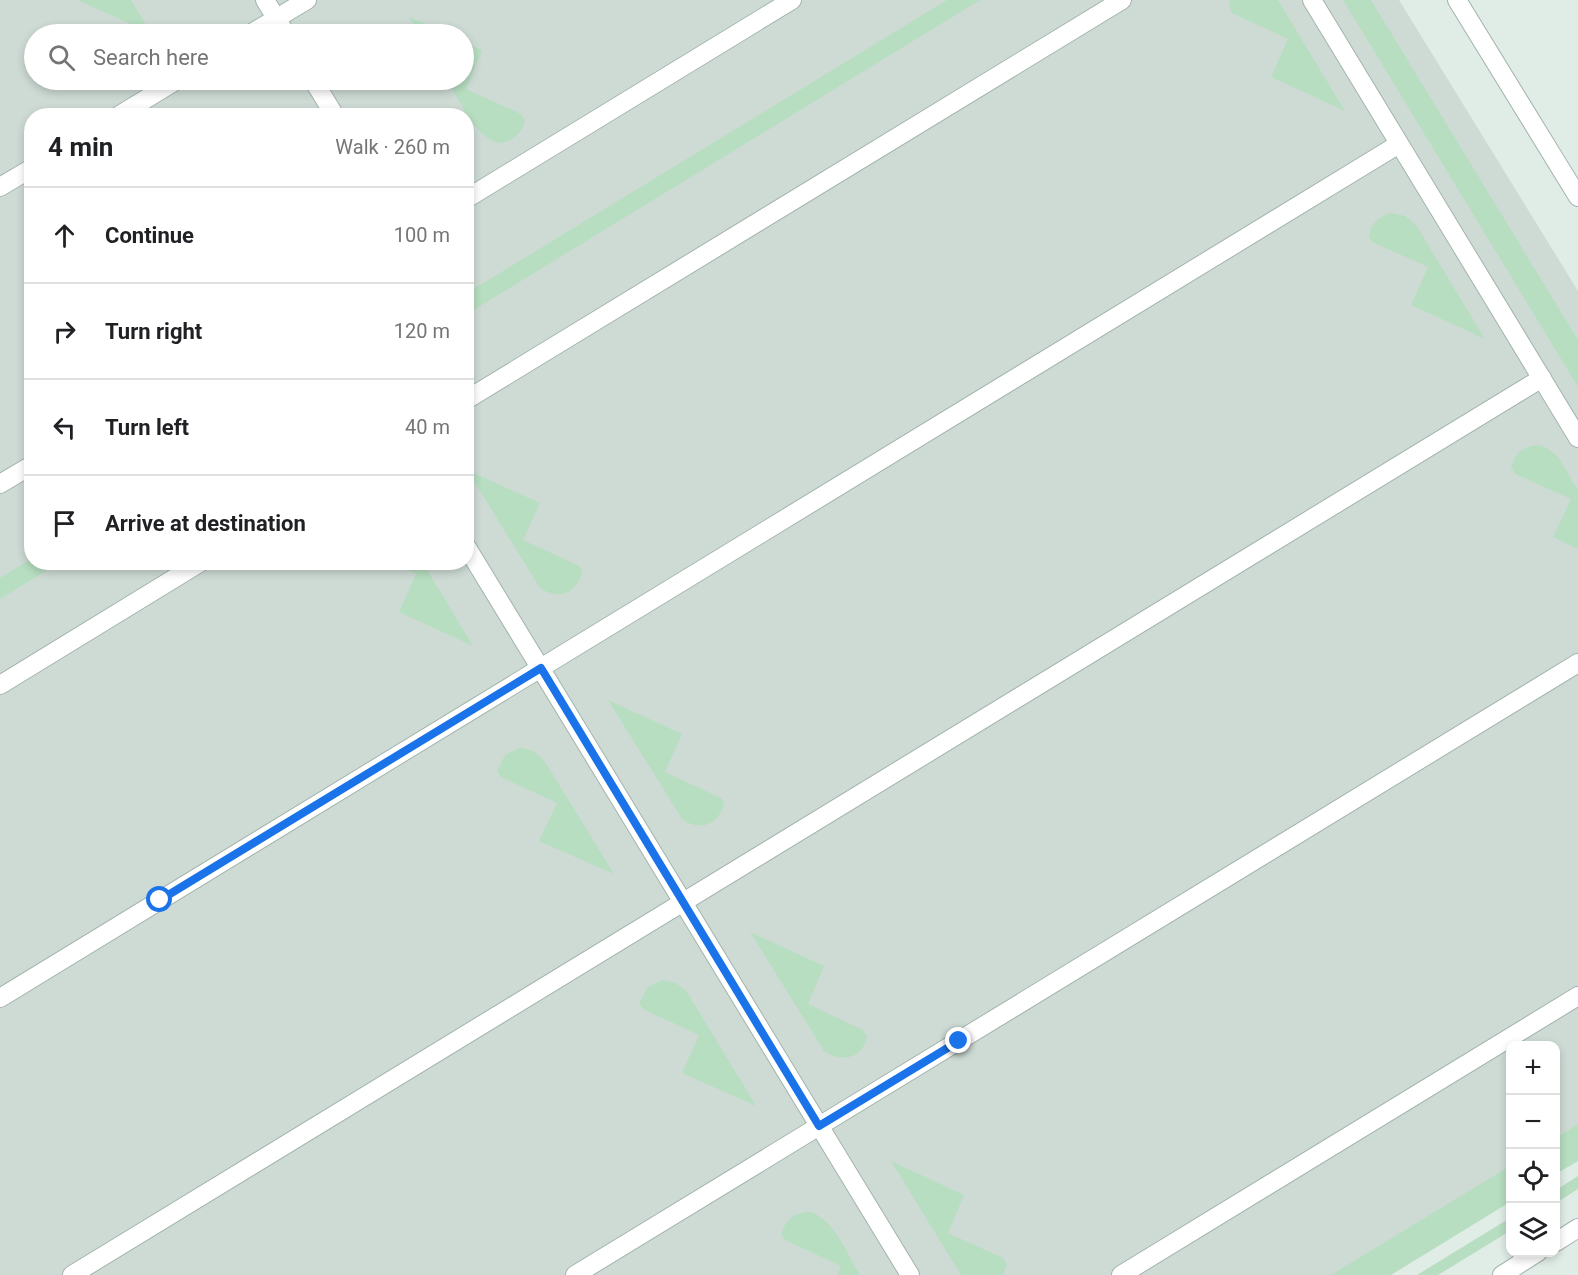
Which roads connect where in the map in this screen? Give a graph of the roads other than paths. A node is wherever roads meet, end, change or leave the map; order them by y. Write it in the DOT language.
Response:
graph roads {
  1 [pos="265,0"];
  2 [pos="307,0"];
  3 [pos="792,0"];
  4 [pos="1122,0"];
  5 [pos="1312,0"];
  6 [pos="1457,0"];
  7 [pos="276,19"];
  8 [pos="267,24"];
  9 [pos="279,24"];
  10 [pos="161,90"];
  11 [pos="319,90"];
  12 [pos="131,108"];
  13 [pos="330,108"];
  14 [pos="1399,144"];
  15 [pos="24,173"];
  16 [pos="0,187"];
  17 [pos="474,194"];
  18 [pos="1578,197"];
  19 [pos="1542,378"];
  20 [pos="474,395"];
  21 [pos="1578,438"];
  22 [pos="24,470"];
  23 [pos="0,484"];
  24 [pos="474,559"];
  25 [pos="188,570"];
  26 [pos="1578,663"];
  27 [pos="541,668"];
  28 [pos="0,685"];
  29 [pos="683,902"];
  30 [pos="1578,996"];
  31 [pos="0,998"];
  32 [pos="819,1126"];
  33 [pos="1578,1228"];
  34 [pos="1560,1239"];
  35 [pos="1530,1257"];
  36 [pos="72,1275"];
  37 [pos="575,1275"];
  38 [pos="910,1275"];
  39 [pos="1121,1275"];
  40 [pos="1502,1275"];
  1 -- 7 [label="lane"];
  2 -- 7 [label="lane"];
  3 -- 17 [label="lane"];
  4 -- 20 [label="lane"];
  5 -- 14 [label="lane"];
  6 -- 18 [label="lane"];
  7 -- 8 [label="lane"];
  7 -- 9 [label="lane"];
  10 -- 12 [label="lane"];
  11 -- 13 [label="lane"];
  14 -- 19 [label="lane"];
  14 -- 27 [label="lane"];
  15 -- 16 [label="lane"];
  19 -- 21 [label="lane"];
  19 -- 29 [label="lane"];
  22 -- 23 [label="lane"];
  24 -- 27 [label="lane"];
  25 -- 28 [label="lane"];
  26 -- 32 [label="lane"];
  27 -- 29 [label="lane"];
  27 -- 31 [label="lane"];
  29 -- 32 [label="lane"];
  29 -- 36 [label="lane"];
  30 -- 39 [label="lane"];
  32 -- 37 [label="lane"];
  32 -- 38 [label="lane"];
  33 -- 34 [label="lane"];
  35 -- 40 [label="lane"];
}
